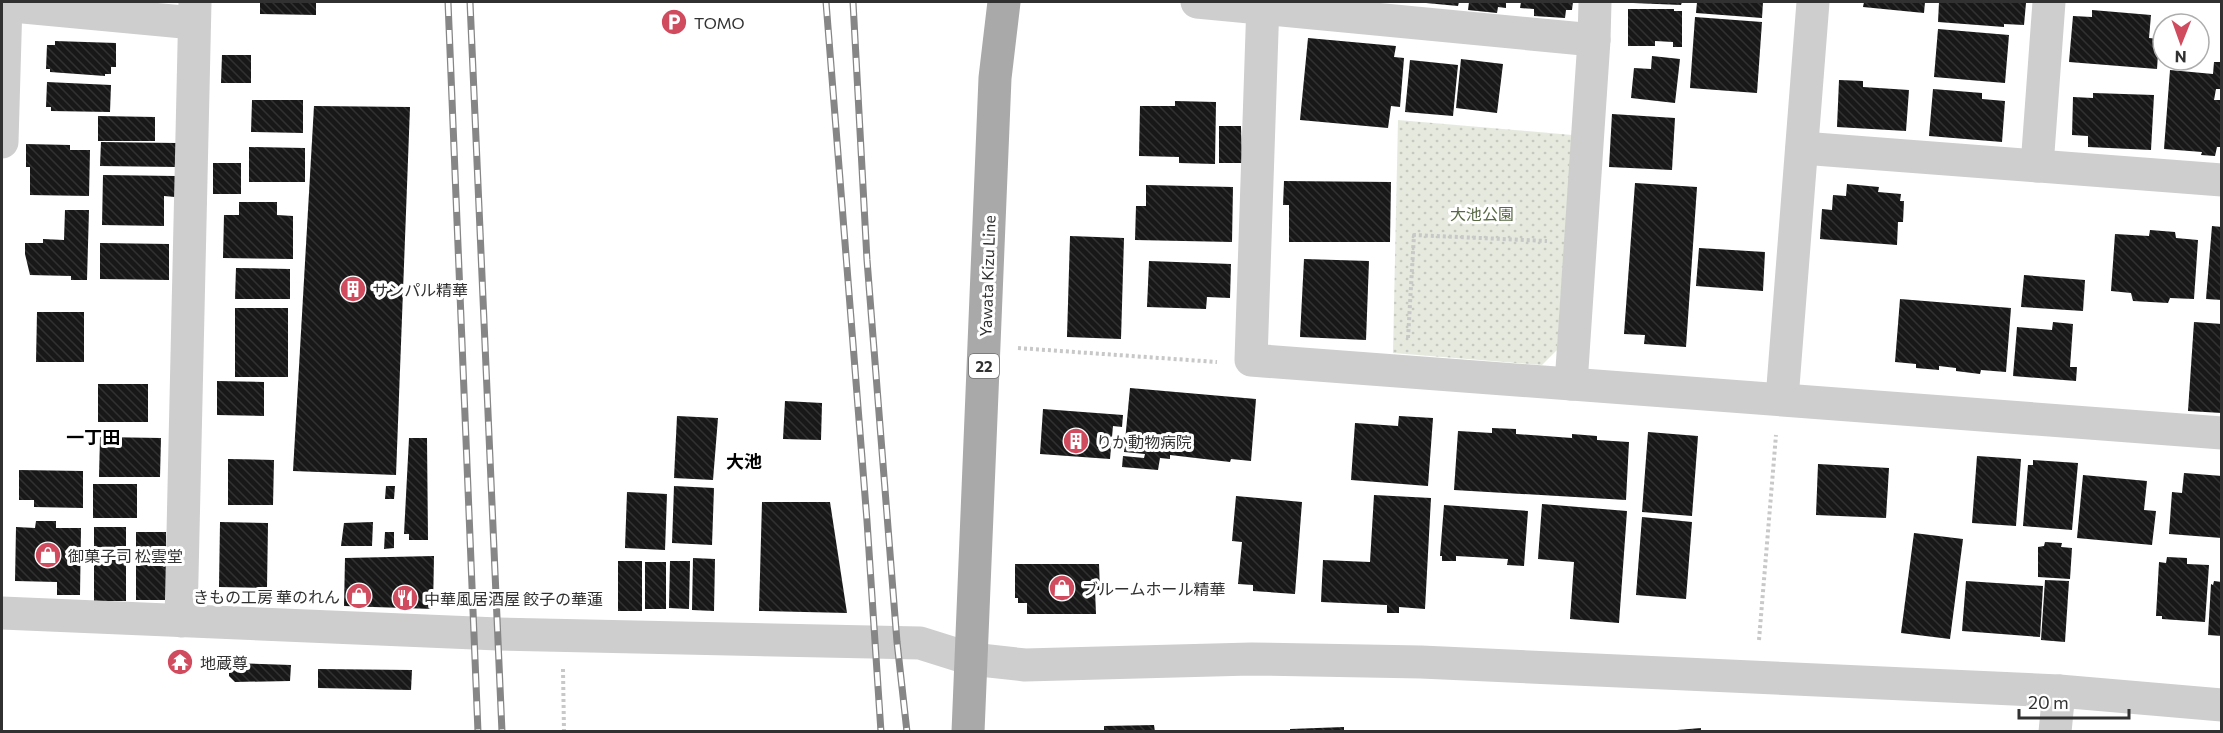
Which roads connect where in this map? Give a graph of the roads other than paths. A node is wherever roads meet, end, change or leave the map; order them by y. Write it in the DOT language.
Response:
graph roads {
  1 [pos="1004,2"];
  2 [pos="1197,2"];
  3 [pos="1594,2"];
  4 [pos="1813,2"];
  5 [pos="2049,2"];
  6 [pos="4,4"];
  7 [pos="1263,5"];
  8 [pos="194,12"];
  9 [pos="1594,40"];
  10 [pos="2,142"];
  11 [pos="1802,148"];
  12 [pos="2037,166"];
  13 [pos="2222,180"];
  14 [pos="1571,384"];
  15 [pos="1782,399"];
  16 [pos="2222,433"];
  17 [pos="2,612"];
  18 [pos="181,621"];
  19 [pos="971,659"];
  20 [pos="2058,691"];
  21 [pos="2222,705"];
  22 [pos="968,732"];
  23 [pos="2055,732"];
  1 -- 19 [label="main road, Yawata Kizu Line / 22"];
  2 -- 7 [label="street"];
  3 -- 9 [label="street"];
  4 -- 11 [label="street"];
  5 -- 12 [label="street"];
  6 -- 8 [label="street"];
  6 -- 10 [label="street"];
  7 -- 9 [label="street"];
  7 -- 14 [label="street"];
  8 -- 18 [label="street"];
  9 -- 14 [label="street"];
  11 -- 12 [label="street"];
  11 -- 15 [label="street"];
  12 -- 13 [label="street"];
  14 -- 15 [label="street"];
  15 -- 16 [label="street"];
  17 -- 18 [label="street"];
  18 -- 19 [label="street"];
  19 -- 20 [label="street"];
  19 -- 22 [label="main road, Yawata Kizu Line / 22"];
  20 -- 21 [label="street"];
  20 -- 23 [label="street"];
}
